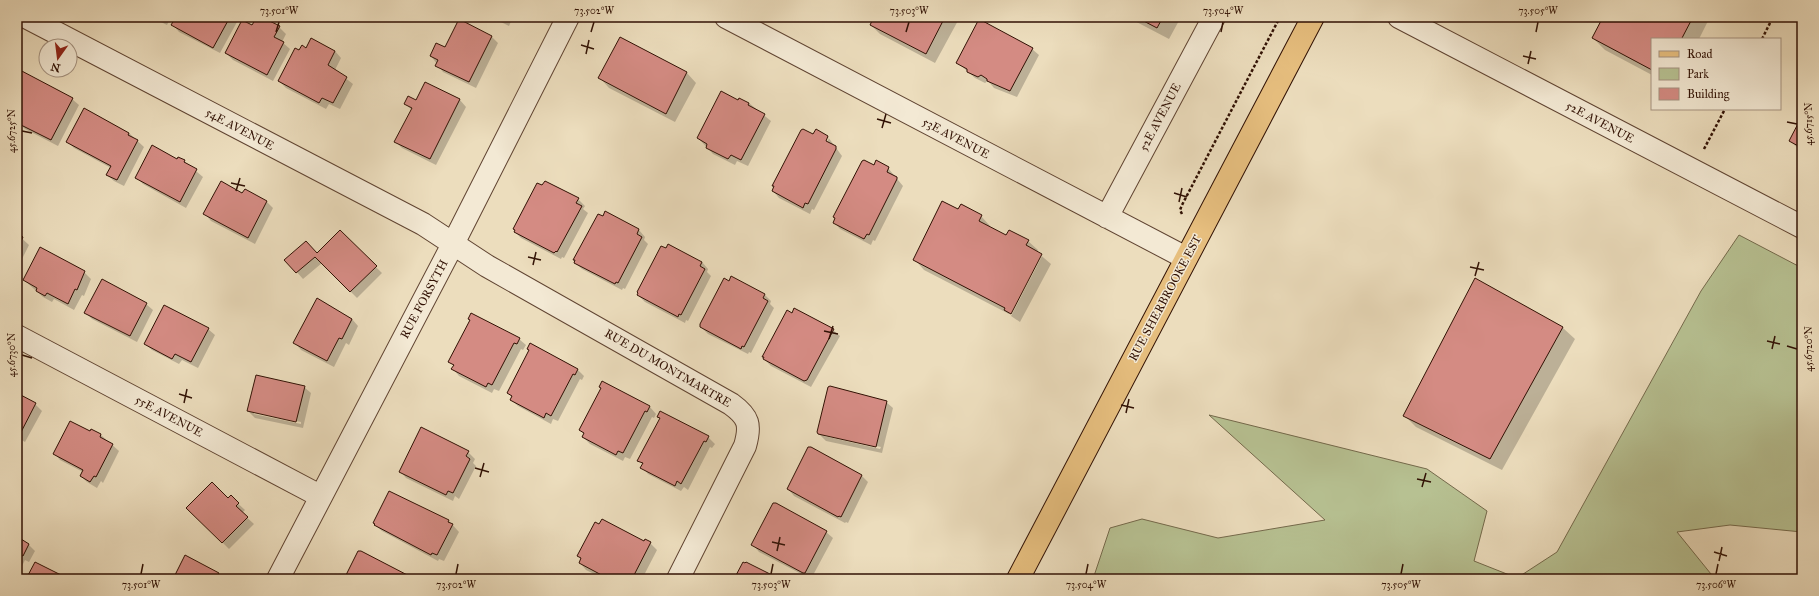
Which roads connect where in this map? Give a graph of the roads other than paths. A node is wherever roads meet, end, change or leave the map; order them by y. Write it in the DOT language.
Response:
graph roads {
  1 [pos="26,17"];
  2 [pos="568,17"];
  3 [pos="726,17"];
  4 [pos="1214,17"];
  5 [pos="1313,17"];
  6 [pos="1399,17"];
  7 [pos="1107,217"];
  8 [pos="1802,228"];
  9 [pos="453,244"];
  10 [pos="1186,258"];
  11 [pos="17,336"];
  12 [pos="320,496"];
  13 [pos="278,579"];
  14 [pos="678,579"];
  15 [pos="1018,579"];
  1 -- 9 [label="street, 54E AVENUE"];
  2 -- 9 [label="street, RUE FORSYTH"];
  3 -- 7 [label="street, 53E AVENUE"];
  4 -- 7 [label="street, 52E AVENUE"];
  5 -- 10 [label="main road, RUE SHERBROOKE EST"];
  6 -- 8 [label="street, 52E AVENUE"];
  7 -- 10 [label="street, 53E AVENUE"];
  9 -- 12 [label="street, RUE FORSYTH"];
  9 -- 14 [label="street, RUE DU MONTMARTRE"];
  10 -- 15 [label="main road, RUE SHERBROOKE EST"];
  11 -- 12 [label="street, 55E AVENUE"];
  12 -- 13 [label="street, RUE FORSYTH"];
}
